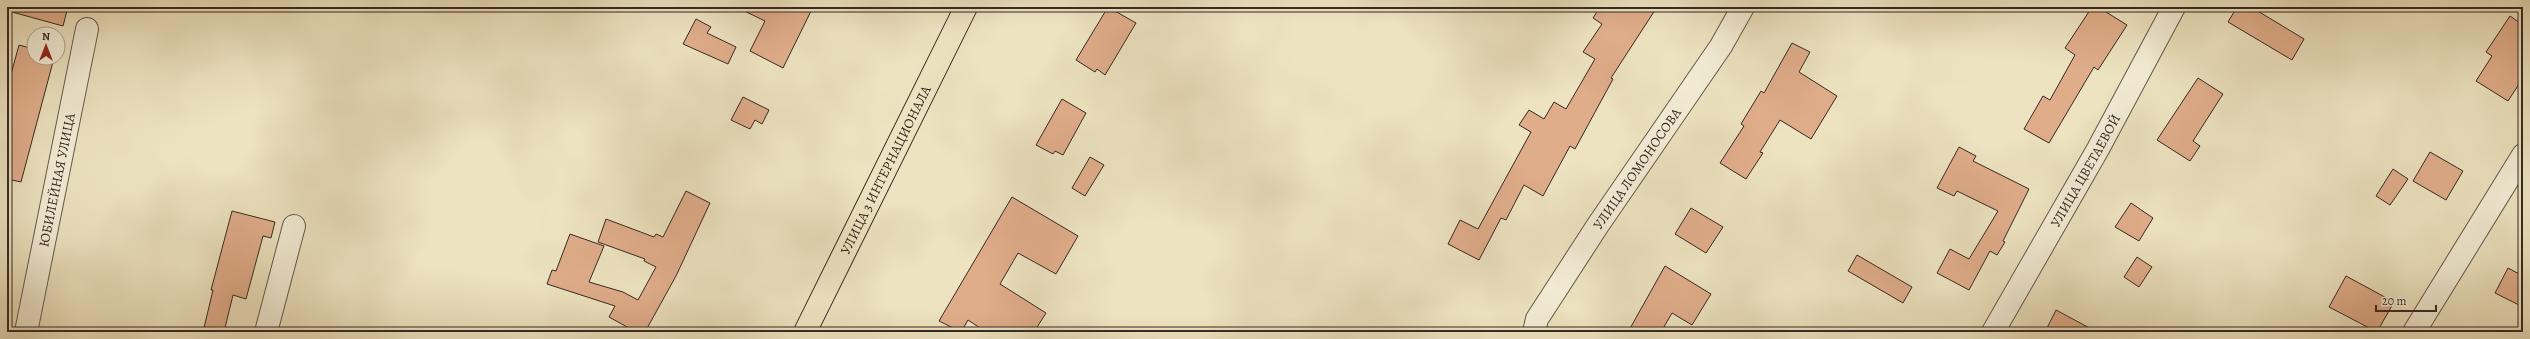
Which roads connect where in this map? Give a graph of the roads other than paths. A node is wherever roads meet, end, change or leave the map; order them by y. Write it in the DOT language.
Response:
graph roads {
  1 [pos="966,7"];
  2 [pos="1743,7"];
  3 [pos="2174,7"];
  4 [pos="88,28"];
  5 [pos="2523,155"];
  6 [pos="294,226"];
  7 [pos="26,332"];
  8 [pos="266,332"];
  9 [pos="805,332"];
  10 [pos="1534,332"];
  11 [pos="1993,332"];
  12 [pos="2414,332"];
  1 -- 9 [label="main road, УЛИЦА 3 ИНТЕРНАЦИОНАЛА"];
  2 -- 10 [label="street, УЛИЦА ЛОМОНОСОВА"];
  3 -- 11 [label="street, УЛИЦА ЦВЕТАЕВОЙ"];
  4 -- 7 [label="street, ЮБИЛЕЙНАЯ УЛИЦА"];
  5 -- 12 [label="street"];
  6 -- 8 [label="street"];
}
